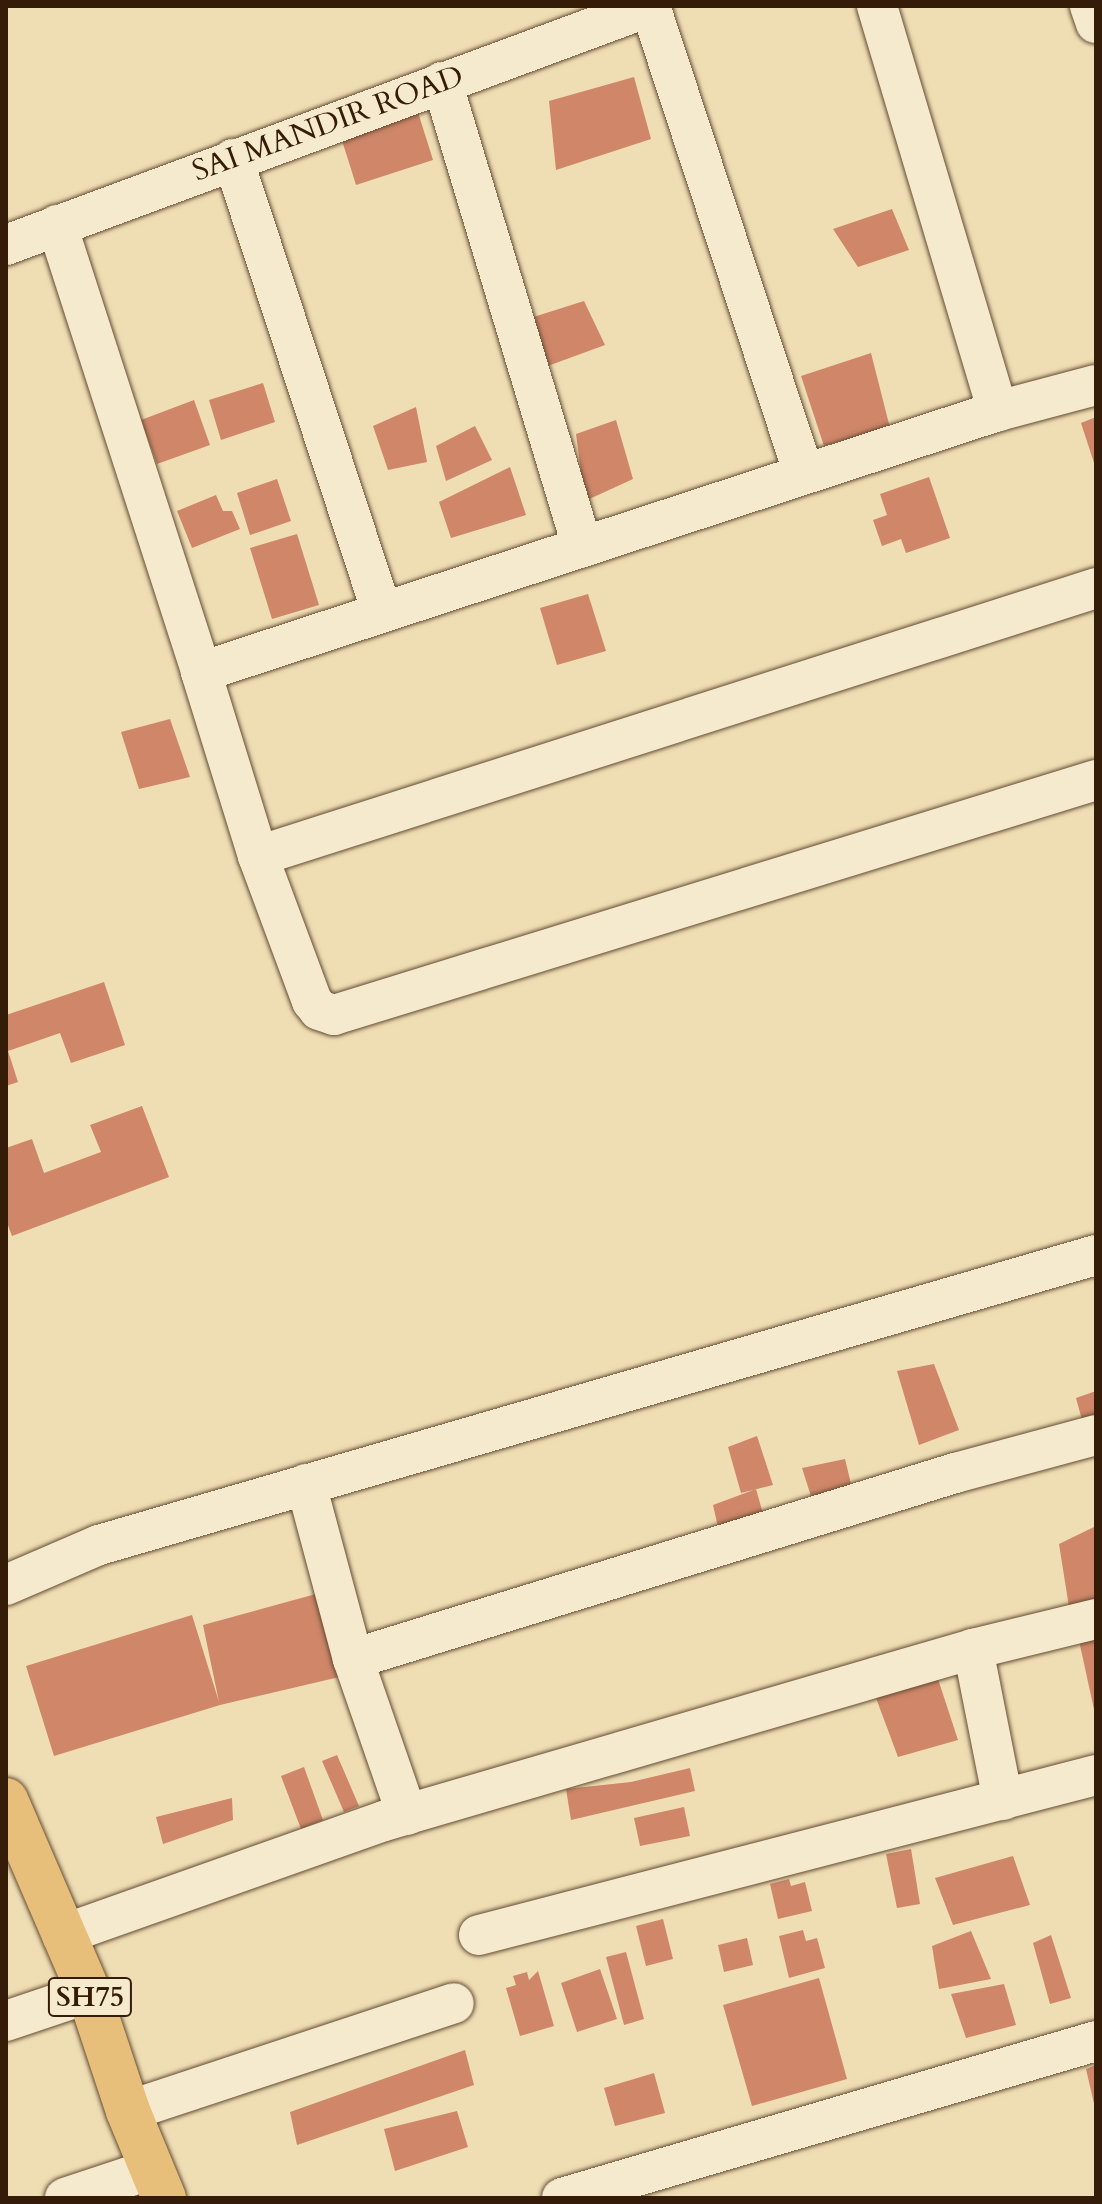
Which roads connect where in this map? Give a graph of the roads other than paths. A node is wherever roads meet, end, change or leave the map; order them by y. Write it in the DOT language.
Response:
graph roads {
  1 [pos="650,6"];
  2 [pos="877,6"];
  3 [pos="1090,6"];
  4 [pos="1096,23"];
  5 [pos="442,82"];
  6 [pos="233,159"];
  7 [pos="57,225"];
  8 [pos="6,245"];
  9 [pos="1096,385"];
  10 [pos="998,411"];
  11 [pos="804,474"];
  12 [pos="582,547"];
  13 [pos="1096,588"];
  14 [pos="382,612"];
  15 [pos="201,672"];
  16 [pos="1096,780"];
  17 [pos="258,856"];
  18 [pos="1096,1255"];
  19 [pos="1096,1435"];
  20 [pos="306,1484"];
  21 [pos="6,1585"];
  22 [pos="1096,1619"];
  23 [pos="973,1649"];
  24 [pos="353,1659"];
  25 [pos="1096,1775"];
  26 [pos="6,1800"];
  27 [pos="1003,1800"];
  28 [pos="407,1815"];
  29 [pos="62,1935"];
  30 [pos="479,1935"];
  31 [pos="89,1993"];
  32 [pos="454,2003"];
  33 [pos="6,2021"];
  34 [pos="1096,2041"];
  35 [pos="128,2111"];
  36 [pos="158,2184"];
  37 [pos="65,2198"];
  38 [pos="562,2198"];
  1 -- 5 [label="street, SAI MANDIR ROAD"];
  1 -- 11 [label="street"];
  2 -- 10 [label="street"];
  3 -- 4 [label="street"];
  5 -- 6 [label="street, SAI MANDIR ROAD"];
  5 -- 12 [label="street"];
  6 -- 7 [label="street, SAI MANDIR ROAD"];
  6 -- 14 [label="street"];
  7 -- 8 [label="street, SAI MANDIR ROAD"];
  7 -- 15 [label="street"];
  9 -- 10 [label="street"];
  10 -- 11 [label="street"];
  11 -- 12 [label="street"];
  12 -- 14 [label="street"];
  13 -- 17 [label="street"];
  14 -- 15 [label="street"];
  15 -- 17 [label="street"];
  16 -- 17 [label="street"];
  18 -- 20 [label="street"];
  19 -- 24 [label="street"];
  20 -- 21 [label="street"];
  20 -- 24 [label="street"];
  22 -- 23 [label="street"];
  23 -- 27 [label="street"];
  23 -- 28 [label="street"];
  24 -- 28 [label="street"];
  25 -- 27 [label="street"];
  26 -- 29 [label="main road, SH75"];
  27 -- 30 [label="street"];
  28 -- 29 [label="street"];
  29 -- 31 [label="main road, SH75"];
  31 -- 33 [label="street"];
  31 -- 35 [label="main road, SH75"];
  32 -- 35 [label="street"];
  34 -- 38 [label="street"];
  35 -- 36 [label="main road, SH75"];
  36 -- 37 [label="street"];
}
